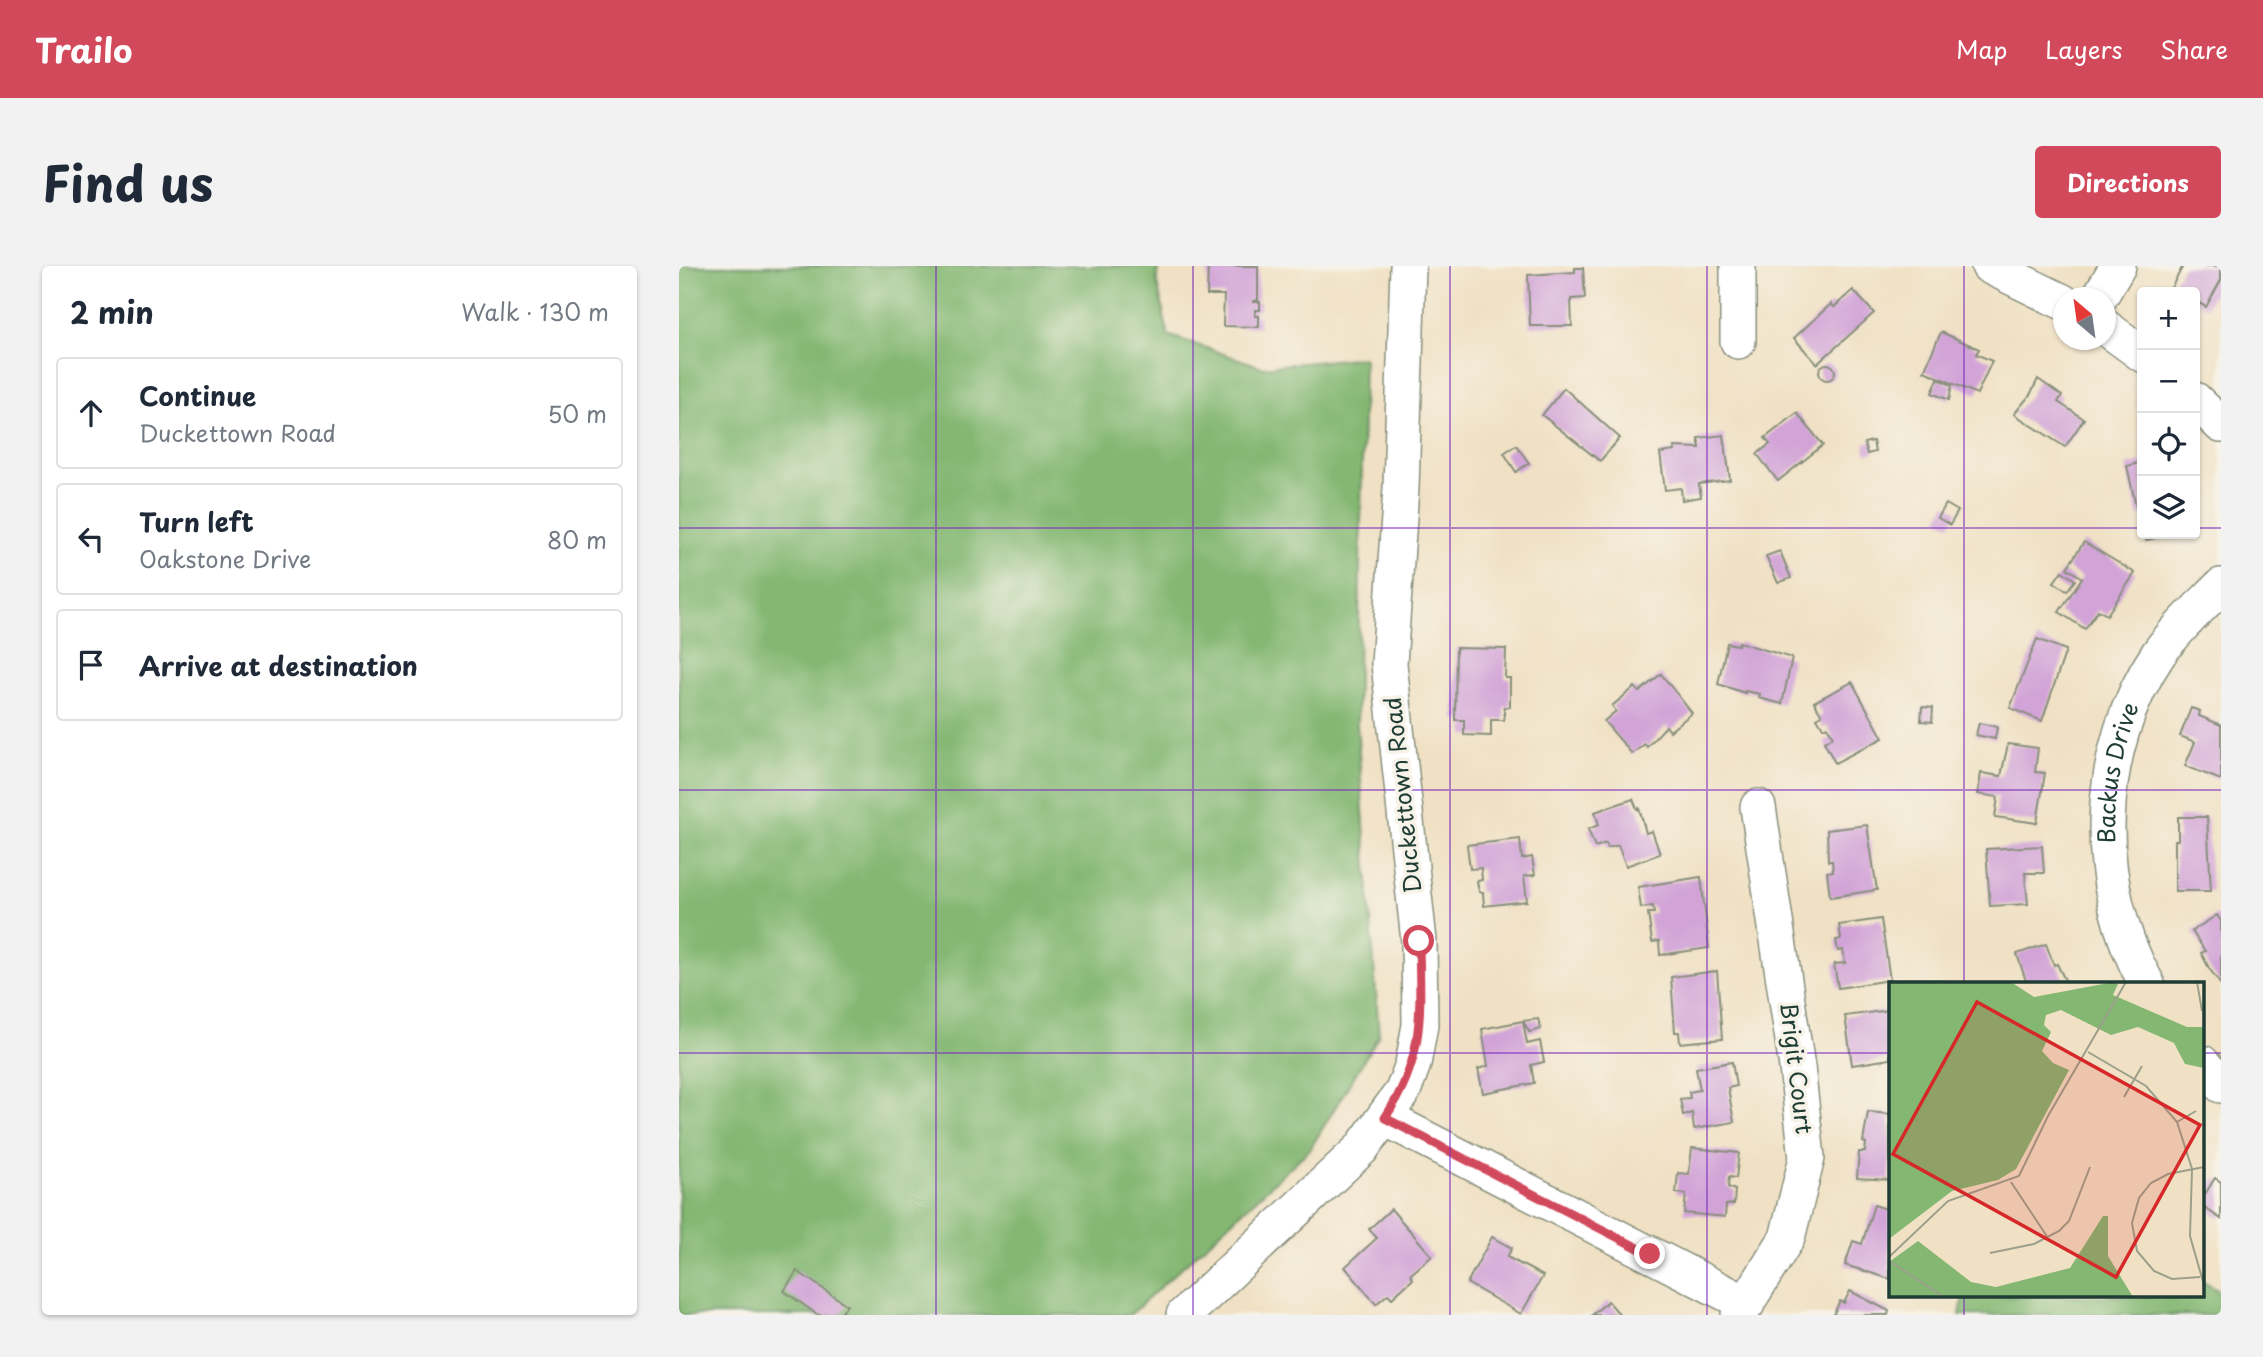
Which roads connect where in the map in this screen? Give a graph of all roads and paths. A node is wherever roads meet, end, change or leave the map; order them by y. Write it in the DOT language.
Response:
graph roads {
  1 [pos="1408,266"];
  2 [pos="1738,266"];
  3 [pos="1989,266"];
  4 [pos="2117,266"];
  5 [pos="2105,287"];
  6 [pos="2053,297"];
  7 [pos="2116,335"];
  8 [pos="1738,341"];
  9 [pos="2137,350"];
  10 [pos="2200,405"];
  11 [pos="2221,425"];
  12 [pos="2221,586"];
  13 [pos="1758,807"];
  14 [pos="2146,982"];
  15 [pos="2203,1064"];
  16 [pos="2221,1085"];
  17 [pos="1385,1118"];
  18 [pos="1743,1310"];
  19 [pos="1184,1315"];
  1 -- 17 [label="street, Duckettown Road"];
  2 -- 8 [label="street"];
  3 -- 6 [label="street"];
  4 -- 5 [label="street"];
  7 -- 9 [label="street"];
  10 -- 11 [label="street"];
  12 -- 14 [label="street, Backus Drive"];
  13 -- 18 [label="street, Brigit Court"];
  15 -- 16 [label="street"];
  17 -- 18 [label="street"];
  17 -- 19 [label="street, Duckettown Road"];
}
